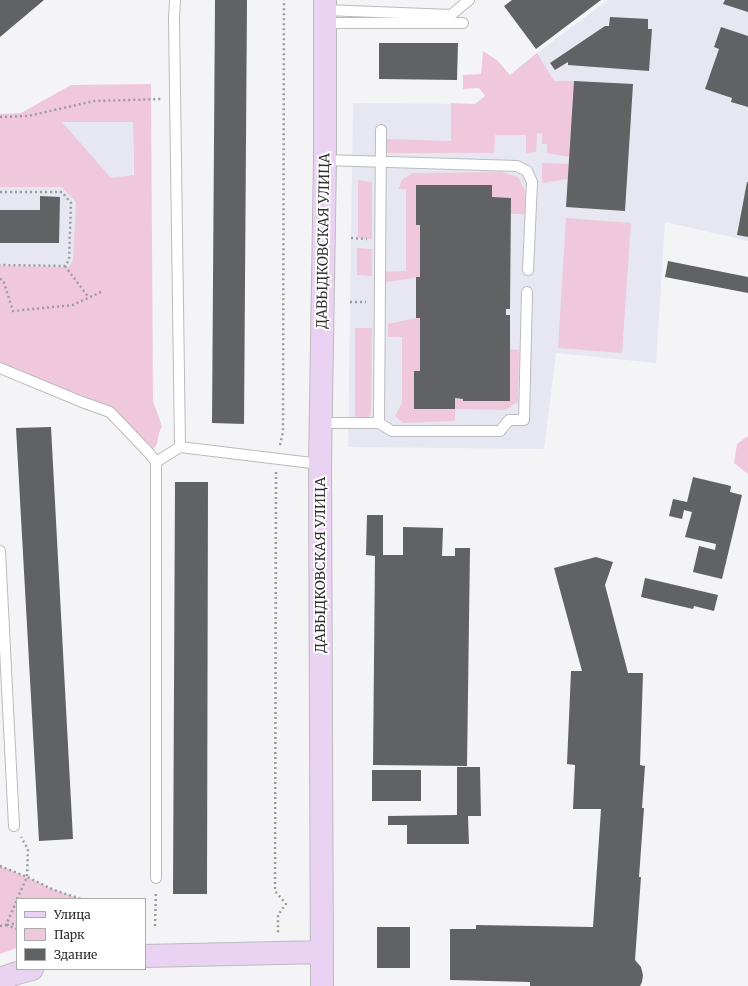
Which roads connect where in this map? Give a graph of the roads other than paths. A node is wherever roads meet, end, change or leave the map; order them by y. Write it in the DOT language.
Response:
graph roads {
  1 [pos="175,0"];
  2 [pos="469,0"];
  3 [pos="325,11"];
  4 [pos="463,23"];
  5 [pos="381,130"];
  6 [pos="325,160"];
  7 [pos="381,162"];
  8 [pos="528,270"];
  9 [pos="526,292"];
  10 [pos="0,368"];
  11 [pos="321,423"];
  12 [pos="379,423"];
  13 [pos="180,447"];
  14 [pos="156,462"];
  15 [pos="320,464"];
  16 [pos="0,551"];
  17 [pos="14,826"];
  18 [pos="156,878"];
  19 [pos="322,952"];
  20 [pos="146,956"];
  21 [pos="28,970"];
  22 [pos="0,979"];
  23 [pos="322,986"];
  1 -- 13 [label="lane"];
  2 -- 3 [label="lane"];
  3 -- 4 [label="lane"];
  3 -- 6 [label="street, ДАВЫДКОВСКАЯ УЛИЦА"];
  5 -- 7 [label="lane"];
  6 -- 7 [label="lane"];
  6 -- 11 [label="street, ДАВЫДКОВСКАЯ УЛИЦА"];
  7 -- 8 [label="lane"];
  7 -- 12 [label="lane"];
  9 -- 12 [label="lane"];
  10 -- 14 [label="lane"];
  11 -- 12 [label="lane"];
  11 -- 15 [label="street, ДАВЫДКОВСКАЯ УЛИЦА"];
  13 -- 14 [label="lane"];
  13 -- 15 [label="lane"];
  14 -- 18 [label="lane"];
  15 -- 19 [label="street, ДАВЫДКОВСКАЯ УЛИЦА"];
  16 -- 17 [label="lane"];
  19 -- 20 [label="street"];
  19 -- 23 [label="street, ДАВЫДКОВСКАЯ УЛИЦА"];
  21 -- 22 [label="street"];
}
